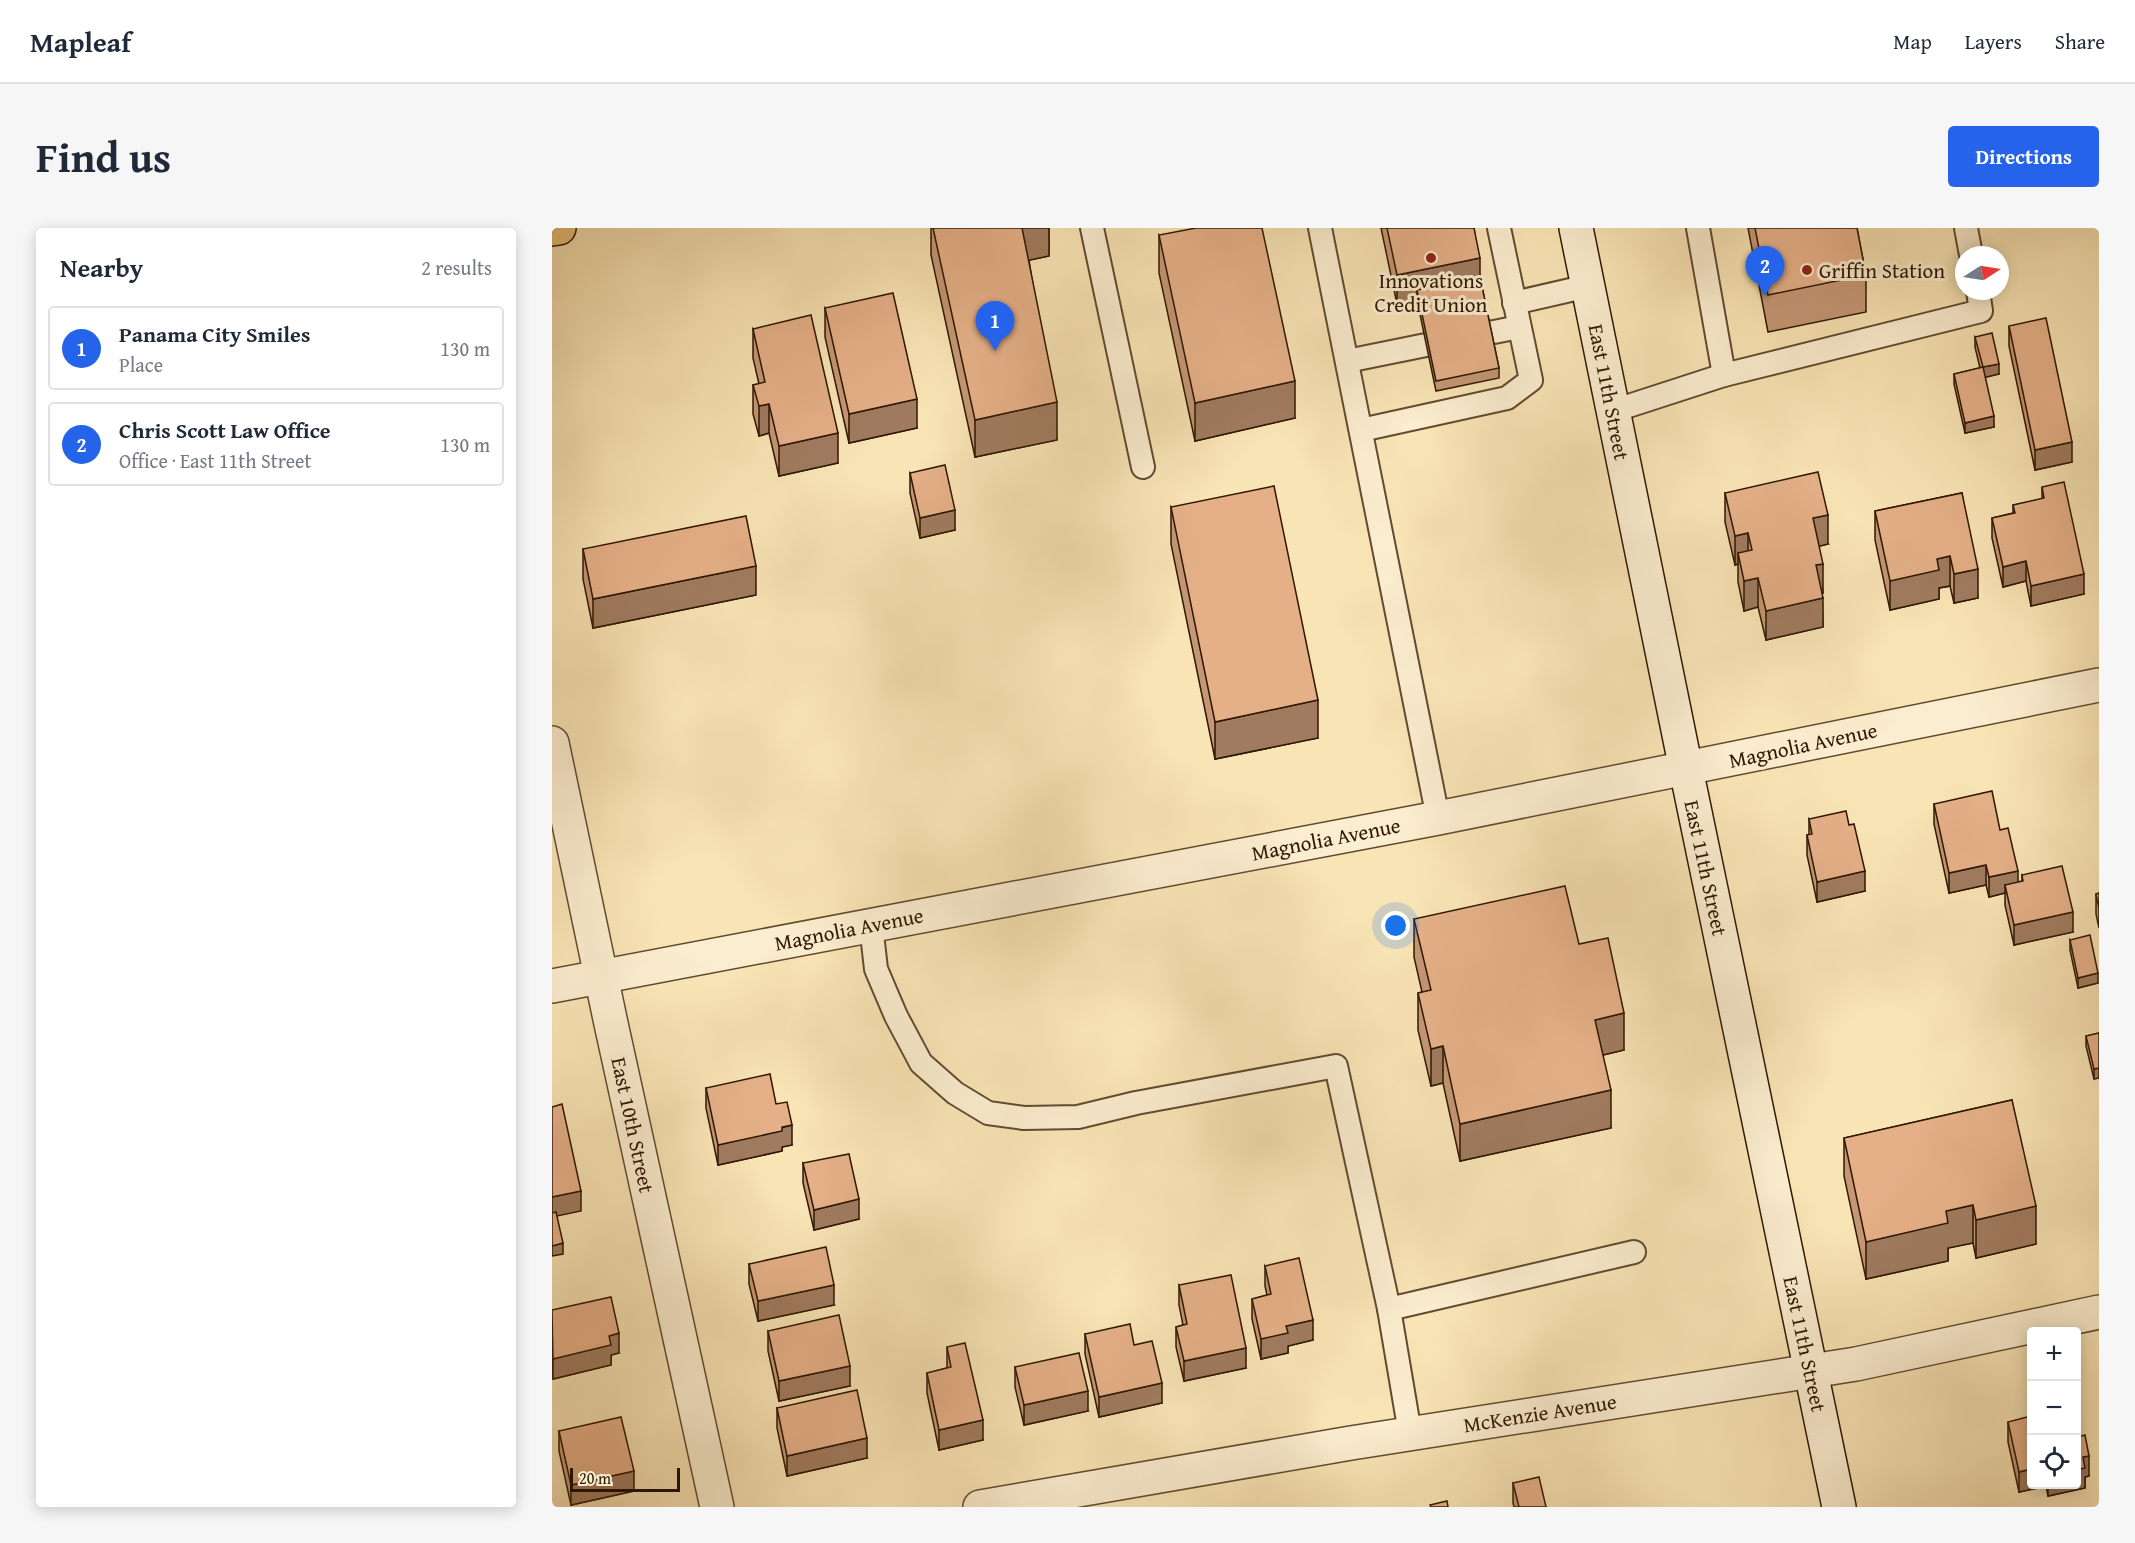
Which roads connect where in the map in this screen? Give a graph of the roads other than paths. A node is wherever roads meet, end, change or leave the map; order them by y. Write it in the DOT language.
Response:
graph roads {
  1 [pos="559,228"];
  2 [pos="1092,228"];
  3 [pos="1320,228"];
  4 [pos="1499,228"];
  5 [pos="1576,228"];
  6 [pos="1698,228"];
  7 [pos="1966,228"];
  8 [pos="552,229"];
  9 [pos="1969,246"];
  10 [pos="1588,286"];
  11 [pos="1979,300"];
  12 [pos="1514,303"];
  13 [pos="1519,327"];
  14 [pos="1489,333"];
  15 [pos="1426,345"];
  16 [pos="1347,361"];
  17 [pos="1724,375"];
  18 [pos="1613,411"];
  19 [pos="1361,430"];
  20 [pos="1143,467"];
  21 [pos="2099,685"];
  22 [pos="552,743"];
  23 [pos="1686,769"];
  24 [pos="1438,818"];
  25 [pos="871,925"];
  26 [pos="601,977"];
  27 [pos="552,986"];
  28 [pos="1634,1252"];
  29 [pos="1389,1309"];
  30 [pos="2099,1312"];
  31 [pos="1811,1370"];
  32 [pos="1410,1434"];
  33 [pos="717,1507"];
  34 [pos="980,1507"];
  35 [pos="1839,1507"];
  1 -- 8 [label="main road"];
  2 -- 20 [label="lane"];
  3 -- 16 [label="lane"];
  4 -- 12 [label="lane"];
  5 -- 10 [label="street, East 11th Street"];
  6 -- 17 [label="lane"];
  7 -- 9 [label="lane"];
  10 -- 12 [label="lane"];
  10 -- 18 [label="street, East 11th Street"];
  11 -- 17 [label="lane"];
  12 -- 13 [label="lane"];
  13 -- 14 [label="lane"];
  13 -- 19 [label="lane"];
  15 -- 16 [label="lane"];
  16 -- 19 [label="lane"];
  17 -- 18 [label="lane"];
  18 -- 23 [label="street, East 11th Street"];
  19 -- 24 [label="lane"];
  21 -- 23 [label="street, Magnolia Avenue"];
  22 -- 26 [label="street, East 10th Street"];
  23 -- 24 [label="street, Magnolia Avenue"];
  23 -- 31 [label="street, East 11th Street"];
  24 -- 25 [label="street, Magnolia Avenue"];
  25 -- 26 [label="street, Magnolia Avenue"];
  25 -- 29 [label="lane"];
  26 -- 27 [label="street, Magnolia Avenue"];
  26 -- 33 [label="street, East 10th Street"];
  28 -- 29 [label="lane"];
  29 -- 32 [label="lane"];
  30 -- 31 [label="street, McKenzie Avenue"];
  31 -- 32 [label="street, McKenzie Avenue"];
  31 -- 35 [label="street, East 11th Street"];
  32 -- 34 [label="street, McKenzie Avenue"];
}
